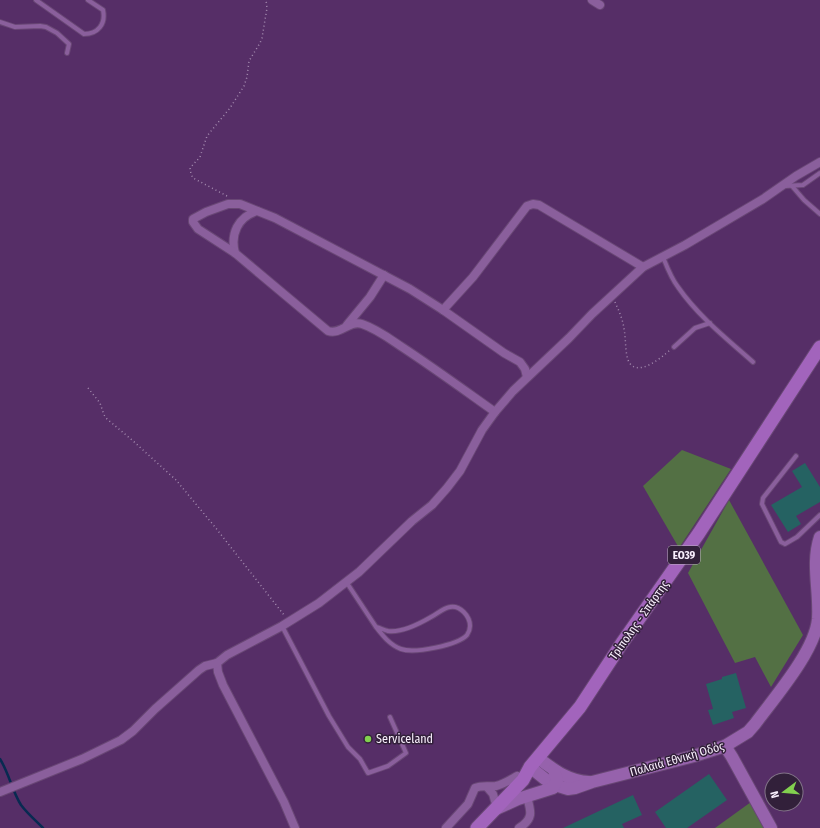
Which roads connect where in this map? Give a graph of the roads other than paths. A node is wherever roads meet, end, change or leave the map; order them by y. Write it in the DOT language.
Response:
graph roads {
  1 [pos="36,0"];
  2 [pos="88,0"];
  3 [pos="592,0"];
  4 [pos="600,5"];
  5 [pos="0,22"];
  6 [pos="67,53"];
  7 [pos="820,162"];
  8 [pos="820,173"];
  9 [pos="782,186"];
  10 [pos="792,186"];
  11 [pos="257,211"];
  12 [pos="820,214"];
  13 [pos="236,253"];
  14 [pos="663,256"];
  15 [pos="643,267"];
  16 [pos="384,275"];
  17 [pos="443,310"];
  18 [pos="710,323"];
  19 [pos="347,326"];
  20 [pos="674,347"];
  21 [pos="820,347"];
  22 [pos="753,362"];
  23 [pos="527,377"];
  24 [pos="495,412"];
  25 [pos="796,456"];
  26 [pos="820,515"];
  27 [pos="820,537"];
  28 [pos="347,583"];
  29 [pos="285,624"];
  30 [pos="376,627"];
  31 [pos="218,663"];
  32 [pos="390,717"];
  33 [pos="725,746"];
  34 [pos="534,762"];
  35 [pos="554,770"];
  36 [pos="517,776"];
  37 [pos="592,782"];
  38 [pos="555,785"];
  39 [pos="487,786"];
  40 [pos="1,792"];
  41 [pos="527,797"];
  42 [pos="495,805"];
  43 [pos="295,828"];
  44 [pos="446,828"];
  45 [pos="468,828"];
  46 [pos="477,828"];
  47 [pos="519,828"];
  48 [pos="771,828"];
  1 -- 2 [label="lane"];
  3 -- 4 [label="street"];
  5 -- 6 [label="lane"];
  7 -- 9 [label="street"];
  8 -- 10 [label="lane"];
  9 -- 10 [label="lane"];
  9 -- 14 [label="street"];
  10 -- 12 [label="lane"];
  11 -- 13 [label="street"];
  11 -- 13 [label="street"];
  11 -- 16 [label="street"];
  13 -- 19 [label="street"];
  14 -- 15 [label="street"];
  14 -- 18 [label="lane"];
  15 -- 17 [label="street"];
  15 -- 23 [label="street"];
  16 -- 17 [label="street"];
  16 -- 19 [label="street"];
  17 -- 23 [label="street"];
  18 -- 20 [label="lane"];
  18 -- 22 [label="lane"];
  19 -- 24 [label="street"];
  21 -- 34 [label="main road, Τρίπολης - Σπάρτης / ΕΟ39"];
  23 -- 24 [label="street"];
  24 -- 28 [label="street"];
  25 -- 26 [label="lane"];
  27 -- 33 [label="main road, Παλαιά Εθνική Οδός"];
  28 -- 29 [label="street"];
  28 -- 30 [label="lane"];
  29 -- 31 [label="street"];
  29 -- 32 [label="lane"];
  30 -- 30 [label="lane"];
  31 -- 40 [label="street"];
  31 -- 43 [label="street"];
  33 -- 37 [label="main road, Παλαιά Εθνική Οδός"];
  33 -- 48 [label="main road"];
  34 -- 35 [label="main road"];
  34 -- 36 [label="main road, Τρίπολης - Σπάρτης / ΕΟ39"];
  34 -- 38 [label="main road"];
  34 -- 42 [label="main road, Τρίπολης - Σπάρτης / ΕΟ39"];
  35 -- 37 [label="main road"];
  35 -- 38 [label="main road"];
  36 -- 39 [label="street"];
  36 -- 42 [label="main road, Τρίπολης - Σπάρτης / ΕΟ39"];
  37 -- 38 [label="main road, Παλαιά Εθνική Οδός"];
  38 -- 41 [label="main road"];
  39 -- 42 [label="street"];
  39 -- 44 [label="street"];
  41 -- 42 [label="main road"];
  41 -- 47 [label="street"];
  42 -- 45 [label="main road, Τρίπολης - Σπάρτης / ΕΟ39"];
  42 -- 46 [label="main road, Τρίπολης - Σπάρτης / ΕΟ39"];
}
